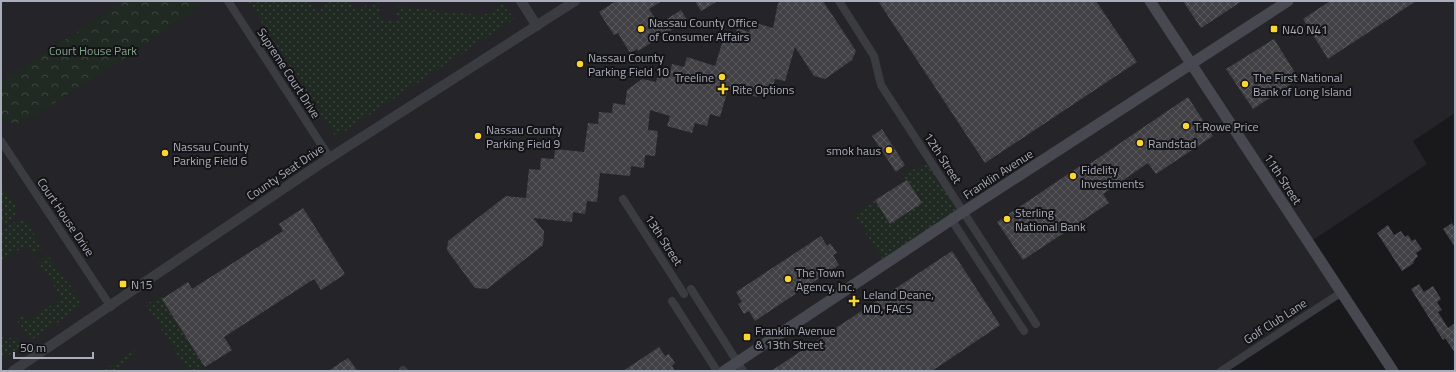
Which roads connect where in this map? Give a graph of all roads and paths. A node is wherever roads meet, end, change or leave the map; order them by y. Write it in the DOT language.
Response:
graph roads {
  1 [pos="228,1"];
  2 [pos="521,1"];
  3 [pos="575,1"];
  4 [pos="839,1"];
  5 [pos="1150,1"];
  6 [pos="1288,1"];
  7 [pos="537,26"];
  8 [pos="1192,64"];
  9 [pos="1,141"];
  10 [pos="330,158"];
  11 [pos="623,199"];
  12 [pos="963,212"];
  13 [pos="951,220"];
  14 [pos="1342,292"];
  15 [pos="672,301"];
  16 [pos="111,306"];
  17 [pos="1036,324"];
  18 [pos="1024,331"];
  19 [pos="741,366"];
  20 [pos="13,371"];
  21 [pos="717,371"];
  22 [pos="724,371"];
  23 [pos="1222,371"];
  24 [pos="1393,371"];
  1 -- 10 [label="street, Supreme Court Drive"];
  2 -- 7 [label="street"];
  3 -- 7 [label="street, County Seat Drive"];
  4 -- 12 [label="street, 12th Street"];
  5 -- 8 [label="main road, 11th Street"];
  6 -- 8 [label="main road, Franklin Avenue"];
  7 -- 10 [label="street, County Seat Drive"];
  8 -- 12 [label="main road, Franklin Avenue"];
  8 -- 14 [label="main road, 11th Street"];
  9 -- 16 [label="street, Court House Drive"];
  10 -- 16 [label="street, County Seat Drive"];
  11 -- 19 [label="street, 13th Street"];
  12 -- 13 [label="main road, Franklin Avenue"];
  12 -- 17 [label="street, 12th Street"];
  13 -- 18 [label="street"];
  13 -- 19 [label="main road, Franklin Avenue"];
  14 -- 23 [label="street, Golf Club Lane"];
  14 -- 24 [label="main road, 11th Street"];
  15 -- 21 [label="street"];
  16 -- 20 [label="street, County Seat Drive"];
  19 -- 22 [label="main road, Franklin Avenue"];
}
